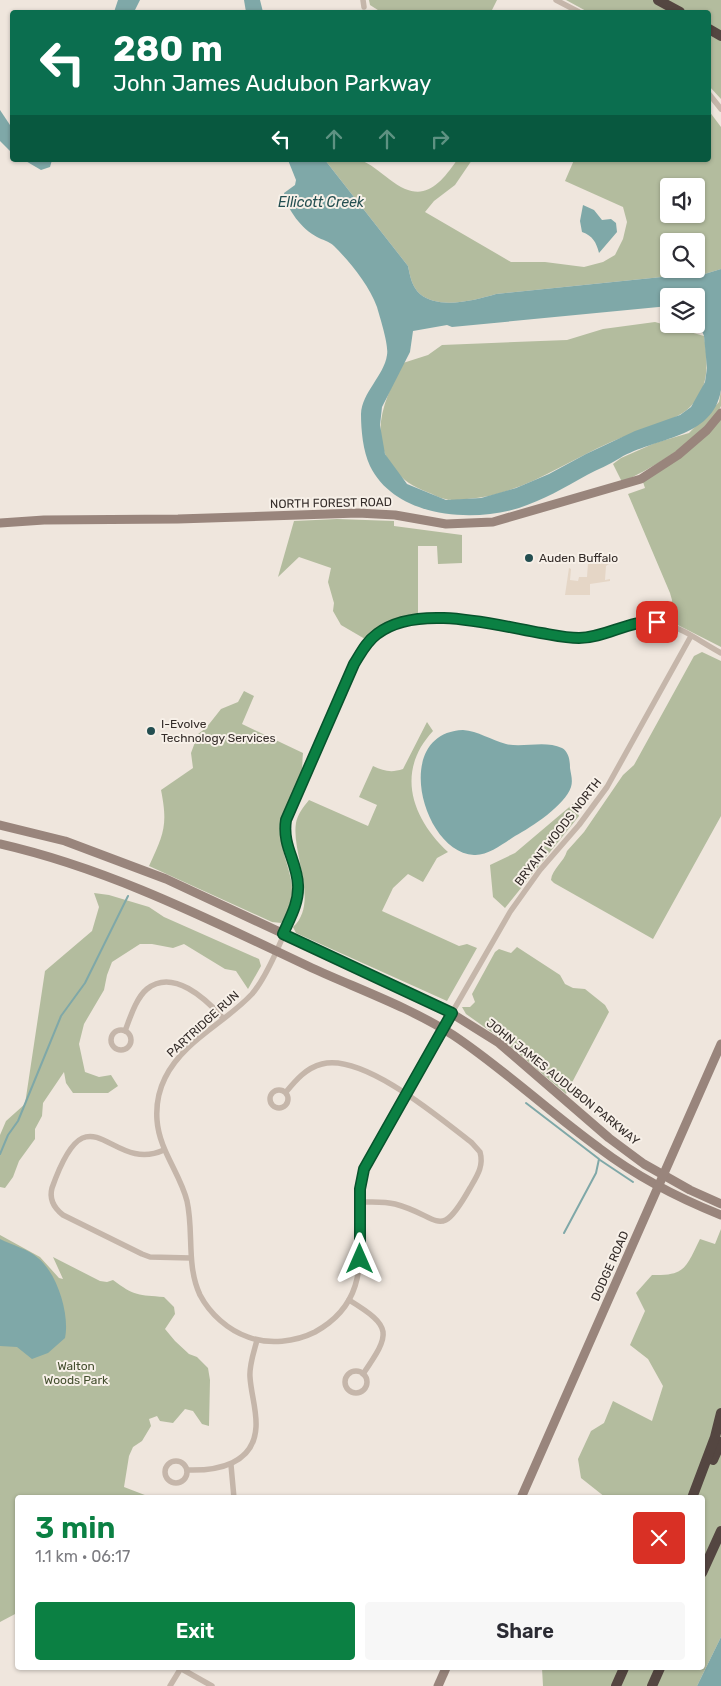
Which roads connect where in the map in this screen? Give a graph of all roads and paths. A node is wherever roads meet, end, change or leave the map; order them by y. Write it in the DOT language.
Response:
graph roads {
  1 [pos="363,0"];
  2 [pos="556,0"];
  3 [pos="658,0"];
  4 [pos="364,7"];
  5 [pos="575,10"];
  6 [pos="676,10"];
  7 [pos="711,96"];
  8 [pos="721,109"];
  9 [pos="721,413"];
  10 [pos="0,524"];
  11 [pos="690,636"];
  12 [pos="721,653"];
  13 [pos="0,825"];
  14 [pos="0,844"];
  15 [pos="106,855"];
  16 [pos="99,872"];
  17 [pos="283,934"];
  18 [pos="275,951"];
  19 [pos="452,1013"];
  20 [pos="223,1018"];
  21 [pos="442,1029"];
  22 [pos="125,1031"];
  23 [pos="721,1044"];
  24 [pos="286,1092"];
  25 [pos="407,1092"];
  26 [pos="164,1150"];
  27 [pos="663,1176"];
  28 [pos="659,1186"];
  29 [pos="360,1202"];
  30 [pos="721,1204"];
  31 [pos="721,1215"];
  32 [pos="191,1258"];
  33 [pos="349,1300"];
  34 [pos="257,1340"];
  35 [pos="363,1374"];
  36 [pos="721,1413"];
  37 [pos="721,1442"];
  38 [pos="231,1465"];
  39 [pos="187,1470"];
  40 [pos="234,1495"];
  41 [pos="522,1495"];
  42 [pos="693,1495"];
  43 [pos="698,1495"];
  44 [pos="721,1531"];
  45 [pos="721,1545"];
  46 [pos="705,1567"];
  47 [pos="705,1569"];
  48 [pos="179,1670"];
  49 [pos="184,1670"];
  50 [pos="445,1670"];
  51 [pos="623,1670"];
  52 [pos="659,1670"];
  53 [pos="170,1686"];
  54 [pos="212,1686"];
  55 [pos="438,1686"];
  56 [pos="616,1686"];
  57 [pos="652,1686"];
  1 -- 4 [label="street"];
  2 -- 5 [label="street"];
  3 -- 6 [label="highway"];
  7 -- 8 [label="street"];
  9 -- 10 [label="main road, NORTH FOREST ROAD"];
  11 -- 12 [label="street, PARTRIDGE RUN"];
  11 -- 17 [label="street, PARTRIDGE RUN"];
  11 -- 19 [label="street, BRYANT WOODS NORTH"];
  13 -- 15 [label="main road, JOHN JAMES AUDUBON PARKWAY"];
  14 -- 16 [label="main road"];
  15 -- 16 [label="main road"];
  15 -- 17 [label="main road, JOHN JAMES AUDUBON PARKWAY"];
  16 -- 18 [label="main road"];
  17 -- 18 [label="street, PARTRIDGE RUN"];
  17 -- 19 [label="main road, JOHN JAMES AUDUBON PARKWAY"];
  18 -- 20 [label="street, PARTRIDGE RUN"];
  18 -- 21 [label="main road"];
  19 -- 21 [label="street, BRYANT WOODS NORTH"];
  19 -- 27 [label="main road, JOHN JAMES AUDUBON PARKWAY"];
  20 -- 22 [label="street"];
  20 -- 26 [label="street, PARTRIDGE RUN"];
  21 -- 25 [label="street, PARTRIDGE RUN"];
  21 -- 28 [label="main road"];
  23 -- 27 [label="main road, DODGE ROAD"];
  24 -- 25 [label="street"];
  25 -- 29 [label="street, PARTRIDGE RUN"];
  25 -- 29 [label="street"];
  26 -- 32 [label="street, PARTRIDGE RUN"];
  26 -- 32 [label="street"];
  27 -- 28 [label="main road, DODGE ROAD"];
  27 -- 30 [label="main road, JOHN JAMES AUDUBON PARKWAY"];
  28 -- 31 [label="main road"];
  28 -- 41 [label="main road, DODGE ROAD"];
  29 -- 33 [label="street, PARTRIDGE RUN"];
  32 -- 34 [label="street, PARTRIDGE RUN"];
  33 -- 34 [label="street, PARTRIDGE RUN"];
  33 -- 35 [label="street"];
  34 -- 38 [label="street"];
  36 -- 42 [label="highway"];
  37 -- 43 [label="highway"];
  38 -- 39 [label="street"];
  38 -- 40 [label="street"];
  44 -- 46 [label="highway"];
  45 -- 47 [label="highway"];
  48 -- 53 [label="street"];
  49 -- 54 [label="street"];
  50 -- 55 [label="main road"];
  51 -- 56 [label="highway"];
  52 -- 57 [label="highway"];
}
